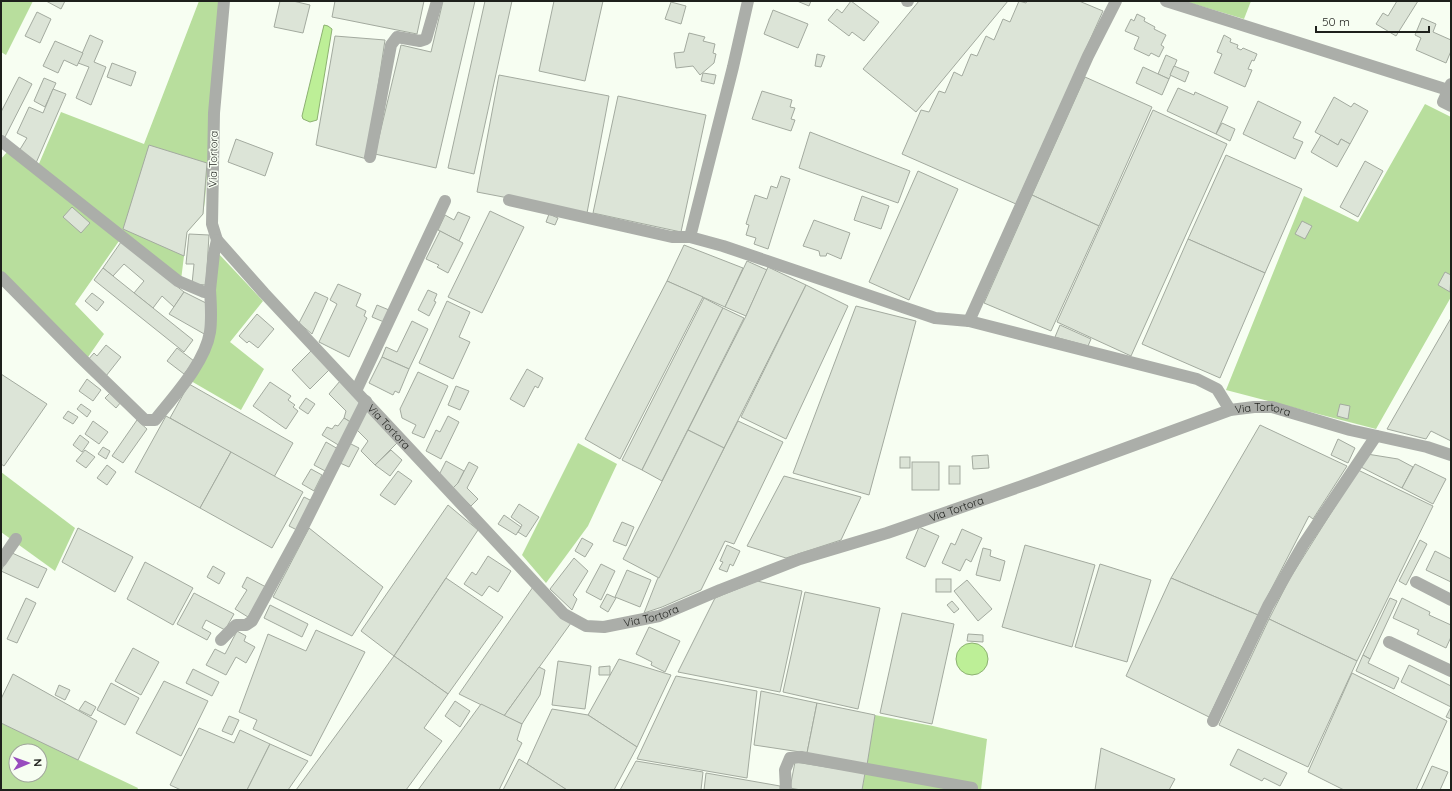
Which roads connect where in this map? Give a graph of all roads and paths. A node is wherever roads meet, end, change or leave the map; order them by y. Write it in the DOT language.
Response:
graph roads {
  1 [pos="224,1"];
  2 [pos="437,1"];
  3 [pos="748,1"];
  4 [pos="1116,1"];
  5 [pos="1166,1"];
  6 [pos="1450,87"];
  7 [pos="1451,106"];
  8 [pos="1,141"];
  9 [pos="370,157"];
  10 [pos="509,200"];
  11 [pos="446,201"];
  12 [pos="690,237"];
  13 [pos="217,240"];
  14 [pos="1,277"];
  15 [pos="210,290"];
  16 [pos="969,321"];
  17 [pos="356,391"];
  18 [pos="366,401"];
  19 [pos="1230,410"];
  20 [pos="1376,436"];
  21 [pos="1451,455"];
  22 [pos="16,539"];
  23 [pos="1,561"];
  24 [pos="1416,582"];
  25 [pos="1451,600"];
  26 [pos="221,640"];
  27 [pos="1389,642"];
  28 [pos="1451,671"];
  29 [pos="1213,721"];
  30 [pos="972,788"];
  31 [pos="786,790"];
  1 -- 13 [label="street, Via Tortora"];
  2 -- 9 [label="street"];
  3 -- 12 [label="street"];
  4 -- 16 [label="street"];
  5 -- 6 [label="street"];
  6 -- 7 [label="street"];
  8 -- 15 [label="street"];
  10 -- 12 [label="street"];
  11 -- 17 [label="street"];
  12 -- 16 [label="street"];
  13 -- 15 [label="street"];
  13 -- 17 [label="street, Via Tortora"];
  14 -- 15 [label="street"];
  16 -- 19 [label="street"];
  17 -- 18 [label="street, Via Tortora"];
  18 -- 19 [label="street, Via Tortora"];
  18 -- 26 [label="street"];
  19 -- 20 [label="street, Via Tortora"];
  20 -- 21 [label="street, Via Tortora"];
  20 -- 29 [label="street"];
  22 -- 23 [label="street"];
  24 -- 25 [label="street"];
  27 -- 28 [label="street"];
  30 -- 31 [label="street"];
}
